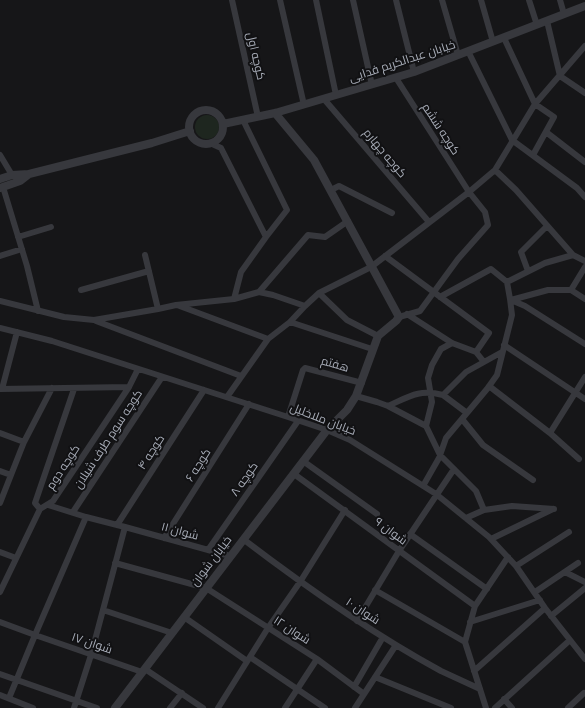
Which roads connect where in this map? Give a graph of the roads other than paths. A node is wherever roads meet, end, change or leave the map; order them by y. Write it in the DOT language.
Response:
graph roads {
  1 [pos="232,0"];
  2 [pos="280,0"];
  3 [pos="316,0"];
  4 [pos="353,0"];
  5 [pos="396,0"];
  6 [pos="442,0"];
  7 [pos="481,0"];
  8 [pos="528,0"];
  9 [pos="560,0"];
  10 [pos="585,6"];
  11 [pos="564,14"];
  12 [pos="547,21"];
  13 [pos="537,25"];
  14 [pos="504,38"];
  15 [pos="493,42"];
  16 [pos="585,46"];
  17 [pos="468,51"];
  18 [pos="458,55"];
  19 [pos="414,72"];
  20 [pos="560,76"];
  21 [pos="396,78"];
  22 [pos="372,85"];
  23 [pos="585,92"];
  24 [pos="336,95"];
  25 [pos="324,99"];
  26 [pos="535,104"];
  27 [pos="304,105"];
  28 [pos="275,113"];
  29 [pos="258,117"];
  30 [pos="243,120"];
  31 [pos="223,124"];
  32 [pos="190,131"];
  33 [pos="546,132"];
  34 [pos="512,140"];
  35 [pos="210,143"];
  36 [pos="0,155"];
  37 [pos="533,155"];
  38 [pos="585,162"];
  39 [pos="495,170"];
  40 [pos="29,174"];
  41 [pos="12,175"];
  42 [pos="1,184"];
  43 [pos="331,190"];
  44 [pos="469,192"];
  45 [pos="585,197"];
  46 [pos="392,213"];
  47 [pos="348,221"];
  48 [pos="429,222"];
  49 [pos="547,226"];
  50 [pos="51,227"];
  51 [pos="18,237"];
  52 [pos="266,237"];
  53 [pos="22,249"];
  54 [pos="145,255"];
  55 [pos="573,255"];
  56 [pos="0,256"];
  57 [pos="385,256"];
  58 [pos="585,261"];
  59 [pos="371,267"];
  60 [pos="585,267"];
  61 [pos="528,270"];
  62 [pos="149,271"];
  63 [pos="507,282"];
  64 [pos="81,290"];
  65 [pos="571,290"];
  66 [pos="259,292"];
  67 [pos="434,292"];
  68 [pos="319,294"];
  69 [pos="440,297"];
  70 [pos="234,299"];
  71 [pos="585,299"];
  72 [pos="511,300"];
  73 [pos="0,301"];
  74 [pos="176,305"];
  75 [pos="305,306"];
  76 [pos="158,309"];
  77 [pos="38,311"];
  78 [pos="407,314"];
  79 [pos="399,317"];
  80 [pos="94,320"];
  81 [pos="290,322"];
  82 [pos="0,328"];
  83 [pos="17,332"];
  84 [pos="378,336"];
  85 [pos="268,339"];
  86 [pos="452,343"];
  87 [pos="585,344"];
  88 [pos="504,345"];
  89 [pos="372,349"];
  90 [pos="476,352"];
  91 [pos="502,352"];
  92 [pos="484,362"];
  93 [pos="138,369"];
  94 [pos="241,376"];
  95 [pos="162,377"];
  96 [pos="585,377"];
  97 [pos="362,383"];
  98 [pos="489,386"];
  99 [pos="129,387"];
  100 [pos="52,388"];
  101 [pos="1,389"];
  102 [pos="74,389"];
  103 [pos="204,390"];
  104 [pos="430,392"];
  105 [pos="575,392"];
  106 [pos="443,395"];
  107 [pos="356,396"];
  108 [pos="227,397"];
  109 [pos="585,399"];
  110 [pos="249,404"];
  111 [pos="388,406"];
  112 [pos="467,412"];
  113 [pos="288,417"];
  114 [pos="462,419"];
  115 [pos="298,421"];
  116 [pos="426,426"];
  117 [pos="327,430"];
  118 [pos="0,433"];
  119 [pos="550,433"];
  120 [pos="24,442"];
  121 [pos="440,455"];
  122 [pos="579,459"];
  123 [pos="303,461"];
  124 [pos="454,469"];
  125 [pos="0,471"];
  126 [pos="294,474"];
  127 [pos="11,475"];
  128 [pos="533,480"];
  129 [pos="423,486"];
  130 [pos="436,494"];
  131 [pos="0,502"];
  132 [pos="48,505"];
  133 [pos="40,509"];
  134 [pos="345,510"];
  135 [pos="484,510"];
  136 [pos="73,512"];
  137 [pos="377,514"];
  138 [pos="86,517"];
  139 [pos="466,518"];
  140 [pos="117,525"];
  141 [pos="125,527"];
  142 [pos="569,532"];
  143 [pos="410,534"];
  144 [pos="164,538"];
  145 [pos="243,539"];
  146 [pos="491,539"];
  147 [pos="208,550"];
  148 [pos="399,551"];
  149 [pos="0,552"];
  150 [pos="230,556"];
  151 [pos="508,557"];
  152 [pos="16,558"];
  153 [pos="578,562"];
  154 [pos="115,563"];
  155 [pos="516,566"];
  156 [pos="565,572"];
  157 [pos="300,582"];
  158 [pos="585,582"];
  159 [pos="206,588"];
  160 [pos="585,588"];
  161 [pos="487,589"];
  162 [pos="375,590"];
  163 [pos="0,592"];
  164 [pos="535,592"];
  165 [pos="540,600"];
  166 [pos="475,606"];
  167 [pos="546,608"];
  168 [pos="103,610"];
  169 [pos="551,616"];
  170 [pos="184,617"];
  171 [pos="357,621"];
  172 [pos="0,622"];
  173 [pos="470,622"];
  174 [pos="268,628"];
  175 [pos="172,633"];
  176 [pos="35,635"];
  177 [pos="383,637"];
  178 [pos="570,640"];
  179 [pos="465,642"];
  180 [pos="396,645"];
  181 [pos="91,655"];
  182 [pos="248,659"];
  183 [pos="585,659"];
  184 [pos="317,660"];
  185 [pos="144,670"];
  186 [pos="474,671"];
  187 [pos="0,674"];
  188 [pos="375,676"];
  189 [pos="16,680"];
  190 [pos="354,687"];
  191 [pos="480,688"];
  192 [pos="297,689"];
  193 [pos="182,693"];
  194 [pos="584,693"];
  195 [pos="364,694"];
  196 [pos="3,698"];
  197 [pos="504,700"];
  198 [pos="77,701"];
  199 [pos="221,707"];
  200 [pos="33,708"];
  201 [pos="74,708"];
  202 [pos="97,708"];
  203 [pos="115,708"];
  204 [pos="170,708"];
  205 [pos="203,708"];
  206 [pos="285,708"];
  207 [pos="325,708"];
  208 [pos="355,708"];
  209 [pos="451,708"];
  210 [pos="486,708"];
  211 [pos="495,708"];
  212 [pos="512,708"];
  213 [pos="568,708"];
  1 -- 29 [label="street, کوچه اول"];
  2 -- 27 [label="street"];
  3 -- 24 [label="street"];
  4 -- 22 [label="street"];
  5 -- 19 [label="street"];
  6 -- 18 [label="street"];
  7 -- 15 [label="street"];
  8 -- 13 [label="street"];
  9 -- 11 [label="street"];
  10 -- 11 [label="street, خیابان عبدالکریم فدایی"];
  11 -- 12 [label="street, خیابان عبدالکریم فدایی"];
  12 -- 13 [label="street, خیابان عبدالکریم فدایی"];
  12 -- 20 [label="street"];
  13 -- 14 [label="street, خیابان عبدالکریم فدایی"];
  14 -- 15 [label="street, خیابان عبدالکریم فدایی"];
  14 -- 26 [label="street"];
  15 -- 17 [label="street, خیابان عبدالکریم فدایی"];
  16 -- 20 [label="street"];
  17 -- 18 [label="street, خیابان عبدالکریم فدایی"];
  17 -- 34 [label="street"];
  18 -- 19 [label="street, خیابان عبدالکریم فدایی"];
  19 -- 21 [label="street, خیابان عبدالکریم فدایی"];
  20 -- 23 [label="street"];
  20 -- 26 [label="street"];
  21 -- 22 [label="street, خیابان عبدالکریم فدایی"];
  21 -- 44 [label="street, کوچه ششم"];
  22 -- 24 [label="street, خیابان عبدالکریم فدایی"];
  24 -- 25 [label="street, خیابان عبدالکریم فدایی"];
  25 -- 27 [label="street, خیابان عبدالکریم فدایی"];
  25 -- 48 [label="street, کوچه چهارم"];
  26 -- 33 [label="street"];
  26 -- 34 [label="street"];
  27 -- 28 [label="street, خیابان عبدالکریم فدایی"];
  28 -- 29 [label="street, خیابان عبدالکریم فدایی"];
  28 -- 43 [label="street"];
  29 -- 30 [label="street, خیابان عبدالکریم فدایی"];
  30 -- 31 [label="street, خیابان عبدالکریم فدایی"];
  30 -- 52 [label="street"];
  31 -- 32 [label="street"];
  31 -- 35 [label="street"];
  32 -- 35 [label="street"];
  32 -- 40 [label="street"];
  33 -- 37 [label="street"];
  33 -- 38 [label="street"];
  34 -- 37 [label="street"];
  34 -- 39 [label="street"];
  35 -- 52 [label="street"];
  36 -- 41 [label="street"];
  37 -- 45 [label="street"];
  39 -- 44 [label="street"];
  39 -- 49 [label="street"];
  40 -- 41 [label="street"];
  40 -- 42 [label="street"];
  41 -- 42 [label="street"];
  42 -- 51 [label="street"];
  43 -- 46 [label="street"];
  43 -- 47 [label="street"];
  44 -- 48 [label="street"];
  44 -- 67 [label="street, کوچه ششم"];
  47 -- 59 [label="street"];
  47 -- 66 [label="street"];
  48 -- 57 [label="street"];
  49 -- 55 [label="street"];
  49 -- 61 [label="street"];
  50 -- 51 [label="street"];
  51 -- 53 [label="street"];
  52 -- 70 [label="street"];
  53 -- 56 [label="street"];
  53 -- 77 [label="street"];
  54 -- 62 [label="street"];
  55 -- 58 [label="street"];
  55 -- 61 [label="street"];
  57 -- 59 [label="street"];
  57 -- 67 [label="street"];
  59 -- 68 [label="street"];
  59 -- 79 [label="street"];
  60 -- 65 [label="street"];
  61 -- 63 [label="street"];
  62 -- 64 [label="street"];
  62 -- 76 [label="street"];
  63 -- 69 [label="street"];
  63 -- 72 [label="street"];
  65 -- 71 [label="street"];
  65 -- 72 [label="street"];
  66 -- 70 [label="street"];
  66 -- 75 [label="street"];
  67 -- 69 [label="street"];
  67 -- 78 [label="street"];
  68 -- 75 [label="street"];
  68 -- 84 [label="street"];
  69 -- 90 [label="street"];
  70 -- 74 [label="street"];
  72 -- 87 [label="street"];
  72 -- 88 [label="street"];
  73 -- 77 [label="street"];
  74 -- 76 [label="street"];
  74 -- 85 [label="street"];
  75 -- 81 [label="street"];
  76 -- 80 [label="street"];
  77 -- 80 [label="street"];
  78 -- 79 [label="street"];
  78 -- 86 [label="street"];
  79 -- 84 [label="street"];
  80 -- 94 [label="street"];
  81 -- 85 [label="street"];
  81 -- 89 [label="street"];
  82 -- 83 [label="street, خیابان ملاخلیل"];
  83 -- 93 [label="street, خیابان ملاخلیل"];
  83 -- 101 [label="street"];
  84 -- 89 [label="street, خیابان شوان"];
  85 -- 94 [label="street"];
  86 -- 90 [label="street"];
  86 -- 104 [label="street"];
  88 -- 91 [label="street"];
  88 -- 105 [label="street"];
  89 -- 97 [label="street, خیابان شوان"];
  90 -- 92 [label="street"];
  91 -- 92 [label="street"];
  91 -- 98 [label="street"];
  92 -- 106 [label="street"];
  93 -- 95 [label="street, خیابان ملاخلیل"];
  93 -- 99 [label="street, کوچه دوم"];
  94 -- 108 [label="street"];
  95 -- 103 [label="street, خیابان ملاخلیل"];
  95 -- 136 [label="street, کوچه سوم طرف شیلان"];
  96 -- 105 [label="street"];
  97 -- 107 [label="street, خیابان شوان"];
  97 -- 113 [label="street, هفتم"];
  98 -- 112 [label="street"];
  98 -- 119 [label="street"];
  99 -- 102 [label="street"];
  99 -- 132 [label="street, کوچه دوم"];
  100 -- 101 [label="street"];
  100 -- 102 [label="street"];
  100 -- 120 [label="street"];
  102 -- 133 [label="street"];
  103 -- 108 [label="street, خیابان ملاخلیل"];
  103 -- 140 [label="street, کوچه ۴"];
  104 -- 106 [label="street"];
  104 -- 111 [label="street"];
  104 -- 116 [label="street"];
  105 -- 109 [label="street"];
  105 -- 119 [label="street"];
  106 -- 112 [label="street"];
  107 -- 111 [label="street"];
  107 -- 117 [label="street, خیابان شوان"];
  108 -- 110 [label="street, خیابان ملاخلیل"];
  110 -- 113 [label="street, خیابان ملاخلیل"];
  110 -- 144 [label="street, کوچه ۶"];
  111 -- 116 [label="street"];
  112 -- 114 [label="street"];
  113 -- 115 [label="street, خیابان ملاخلیل"];
  114 -- 121 [label="street"];
  114 -- 128 [label="street"];
  115 -- 117 [label="street, خیابان ملاخلیل"];
  115 -- 147 [label="street, کوچه ۸"];
  116 -- 121 [label="street"];
  117 -- 123 [label="street, خیابان شوان"];
  117 -- 129 [label="street, خیابان ملاخلیل"];
  118 -- 120 [label="street"];
  119 -- 122 [label="street"];
  120 -- 127 [label="street"];
  121 -- 124 [label="street"];
  121 -- 129 [label="street"];
  123 -- 126 [label="street, خیابان شوان"];
  123 -- 137 [label="street"];
  124 -- 130 [label="street"];
  124 -- 135 [label="street"];
  125 -- 127 [label="street"];
  126 -- 134 [label="street, شوان ۹"];
  126 -- 145 [label="street, خیابان شوان"];
  127 -- 131 [label="street"];
  129 -- 130 [label="street, خیابان ملاخلیل"];
  130 -- 139 [label="street, خیابان ملاخلیل"];
  130 -- 143 [label="street"];
  132 -- 133 [label="street, کوچه دوم"];
  132 -- 136 [label="street, شوان ۱۱"];
  133 -- 152 [label="street"];
  134 -- 148 [label="street, شوان ۹"];
  134 -- 157 [label="street"];
  135 -- 139 [label="street"];
  135 -- 146 [label="street"];
  136 -- 138 [label="street, شوان ۱۱"];
  138 -- 140 [label="street, شوان ۱۱"];
  138 -- 176 [label="street"];
  139 -- 146 [label="street, خیابان ملاخلیل"];
  140 -- 141 [label="street, شوان ۱۱"];
  141 -- 144 [label="street, شوان ۱۱"];
  141 -- 154 [label="street"];
  142 -- 155 [label="street"];
  143 -- 148 [label="street"];
  143 -- 161 [label="street"];
  144 -- 147 [label="street, شوان ۱۱"];
  145 -- 150 [label="street, خیابان شوان"];
  145 -- 157 [label="street, شوان ۱۰"];
  146 -- 151 [label="street, خیابان ملاخلیل"];
  147 -- 150 [label="street, شوان ۱۱"];
  148 -- 162 [label="street"];
  148 -- 166 [label="street, شوان ۹"];
  149 -- 152 [label="street"];
  150 -- 159 [label="street, خیابان شوان"];
  151 -- 155 [label="street, خیابان ملاخلیل"];
  151 -- 161 [label="street"];
  152 -- 163 [label="street"];
  153 -- 156 [label="street"];
  154 -- 159 [label="street, شوان ۱۲"];
  154 -- 168 [label="street"];
  155 -- 164 [label="street, خیابان ملاخلیل"];
  156 -- 158 [label="street"];
  156 -- 164 [label="street"];
  157 -- 171 [label="street, شوان ۱۰"];
  157 -- 174 [label="street"];
  159 -- 170 [label="street, خیابان شوان"];
  159 -- 174 [label="street, شوان ۱۲"];
  160 -- 169 [label="street"];
  161 -- 166 [label="street"];
  162 -- 171 [label="street"];
  162 -- 179 [label="street"];
  164 -- 165 [label="street, خیابان ملاخلیل"];
  165 -- 167 [label="street, خیابان ملاخلیل"];
  165 -- 173 [label="street"];
  166 -- 173 [label="street"];
  167 -- 169 [label="street, خیابان ملاخلیل"];
  167 -- 186 [label="street"];
  168 -- 175 [label="street"];
  168 -- 181 [label="street"];
  169 -- 178 [label="street, خیابان ملاخلیل"];
  170 -- 175 [label="street, خیابان شوان"];
  170 -- 182 [label="street"];
  171 -- 177 [label="street, شوان ۱۰"];
  172 -- 176 [label="street, شوان ۱۷"];
  173 -- 179 [label="street"];
  174 -- 182 [label="street"];
  174 -- 184 [label="street, شوان ۱۲"];
  175 -- 185 [label="street, خیابان شوان"];
  176 -- 181 [label="street, شوان ۱۷"];
  176 -- 189 [label="street"];
  177 -- 180 [label="street, شوان ۱۰"];
  177 -- 190 [label="street"];
  178 -- 183 [label="street, خیابان ملاخلیل"];
  178 -- 197 [label="street"];
  179 -- 186 [label="street"];
  180 -- 188 [label="street"];
  180 -- 191 [label="street, شوان ۱۰"];
  181 -- 185 [label="street, شوان ۱۷"];
  181 -- 198 [label="street"];
  182 -- 192 [label="street"];
  182 -- 199 [label="street"];
  184 -- 190 [label="street, شوان ۱۲"];
  184 -- 192 [label="street"];
  185 -- 193 [label="street, شوان ۱۷"];
  185 -- 203 [label="street, خیابان شوان"];
  186 -- 191 [label="street"];
  187 -- 189 [label="street"];
  188 -- 195 [label="street"];
  188 -- 209 [label="street"];
  189 -- 196 [label="street"];
  189 -- 198 [label="street"];
  190 -- 195 [label="street, شوان ۱۲"];
  191 -- 210 [label="street"];
  192 -- 206 [label="street"];
  192 -- 207 [label="street"];
  193 -- 204 [label="street"];
  193 -- 205 [label="street, شوان ۱۷"];
  194 -- 213 [label="street"];
  195 -- 208 [label="street"];
  196 -- 200 [label="street"];
  197 -- 211 [label="street"];
  197 -- 212 [label="street"];
  198 -- 201 [label="street"];
  198 -- 202 [label="street"];
}
